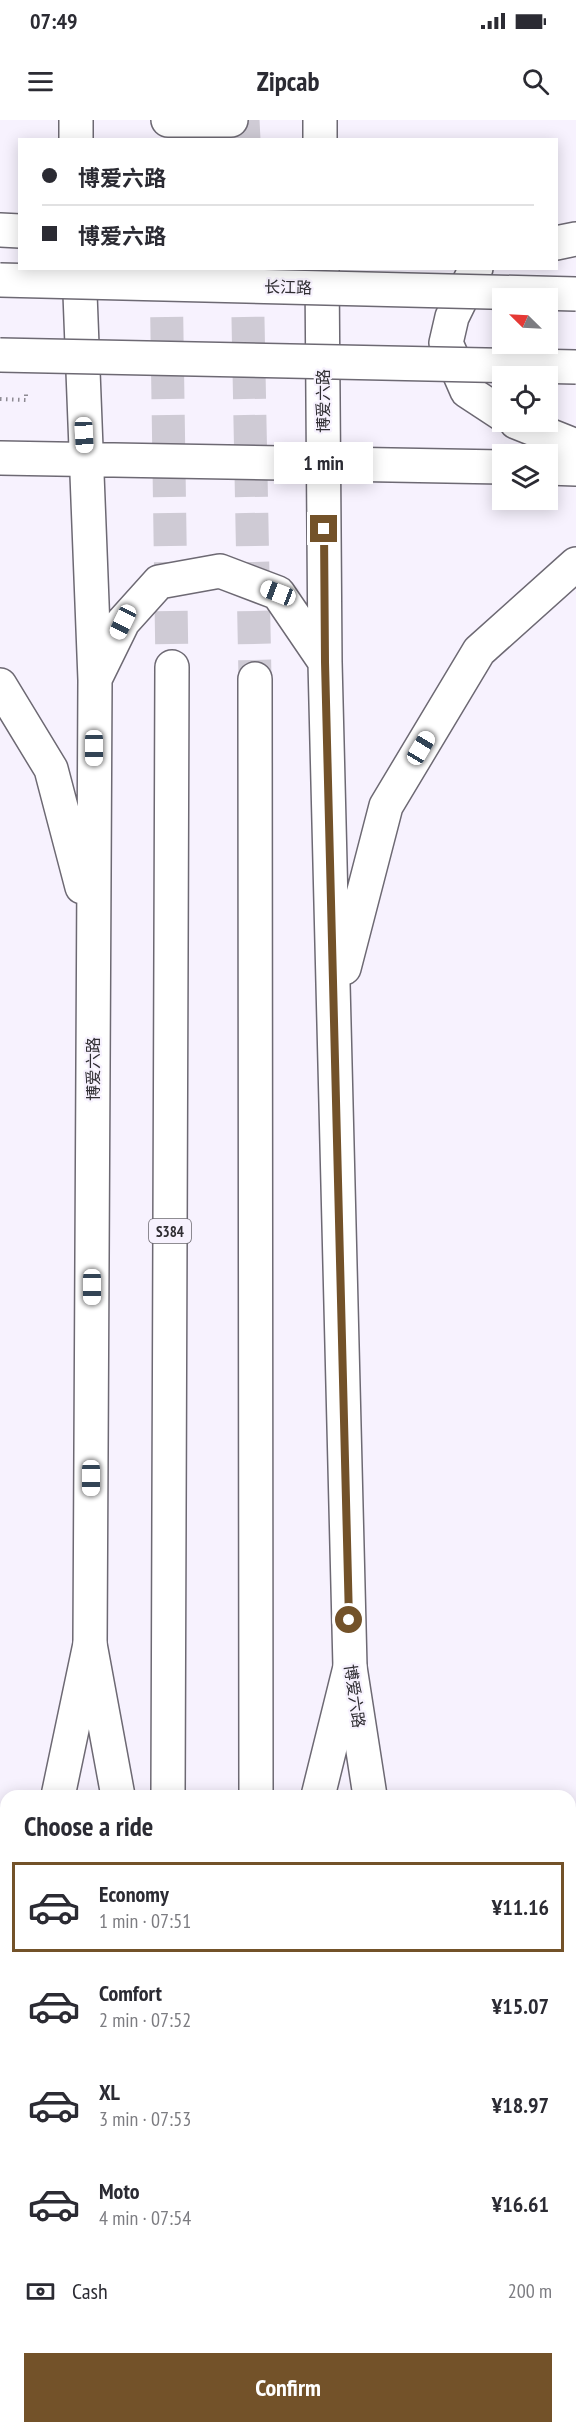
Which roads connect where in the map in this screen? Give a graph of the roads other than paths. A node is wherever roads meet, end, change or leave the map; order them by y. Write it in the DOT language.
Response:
graph roads {
  1 [pos="76,120"];
  2 [pos="168,120"];
  3 [pos="231,120"];
  4 [pos="320,120"];
  5 [pos="76,138"];
  6 [pos="320,138"];
  7 [pos="558,225"];
  8 [pos="576,225"];
  9 [pos="0,230"];
  10 [pos="18,231"];
  11 [pos="576,239"];
  12 [pos="558,243"];
  13 [pos="79,270"];
  14 [pos="322,270"];
  15 [pos="475,270"];
  16 [pos="0,280"];
  17 [pos="576,294"];
  18 [pos="0,355"];
  19 [pos="576,367"];
  20 [pos="492,407"];
  21 [pos="541,432"];
  22 [pos="576,446"];
  23 [pos="0,458"];
  24 [pos="85,459"];
  25 [pos="323,464"];
  26 [pos="492,467"];
  27 [pos="558,468"];
  28 [pos="576,468"];
  29 [pos="576,564"];
  30 [pos="325,662"];
  31 [pos="172,667"];
  32 [pos="255,679"];
  33 [pos="94,680"];
  34 [pos="0,685"];
  35 [pos="93,929"];
  36 [pos="335,1005"];
  37 [pos="90,1644"];
  38 [pos="350,1667"];
  39 [pos="59,1790"];
  40 [pos="117,1790"];
  41 [pos="168,1790"];
  42 [pos="256,1790"];
  43 [pos="319,1790"];
  44 [pos="369,1790"];
  1 -- 5 [label="main road"];
  2 -- 3 [label="main road"];
  4 -- 6 [label="main road"];
  7 -- 8 [label="main road"];
  9 -- 10 [label="main road"];
  11 -- 12 [label="main road"];
  13 -- 24 [label="main road, 博爱六路"];
  14 -- 25 [label="main road, 博爱六路"];
  15 -- 20 [label="main road"];
  16 -- 17 [label="main road, 长江路, bridge"];
  18 -- 19 [label="main road, bridge"];
  21 -- 22 [label="main road"];
  23 -- 24 [label="main road"];
  24 -- 25 [label="main road"];
  24 -- 33 [label="main road, 博爱六路"];
  25 -- 26 [label="main road"];
  25 -- 30 [label="main road, 博爱六路"];
  27 -- 28 [label="main road"];
  29 -- 36 [label="main road"];
  30 -- 33 [label="main road"];
  30 -- 36 [label="main road, 博爱六路"];
  31 -- 41 [label="main road, S384"];
  32 -- 42 [label="main road"];
  33 -- 35 [label="main road, 博爱六路"];
  34 -- 35 [label="main road"];
  35 -- 37 [label="main road, 博爱六路"];
  36 -- 38 [label="main road, 博爱六路"];
  37 -- 39 [label="main road, 博爱六路"];
  37 -- 40 [label="main road"];
  38 -- 43 [label="main road"];
  38 -- 44 [label="main road, 博爱六路"];
}
